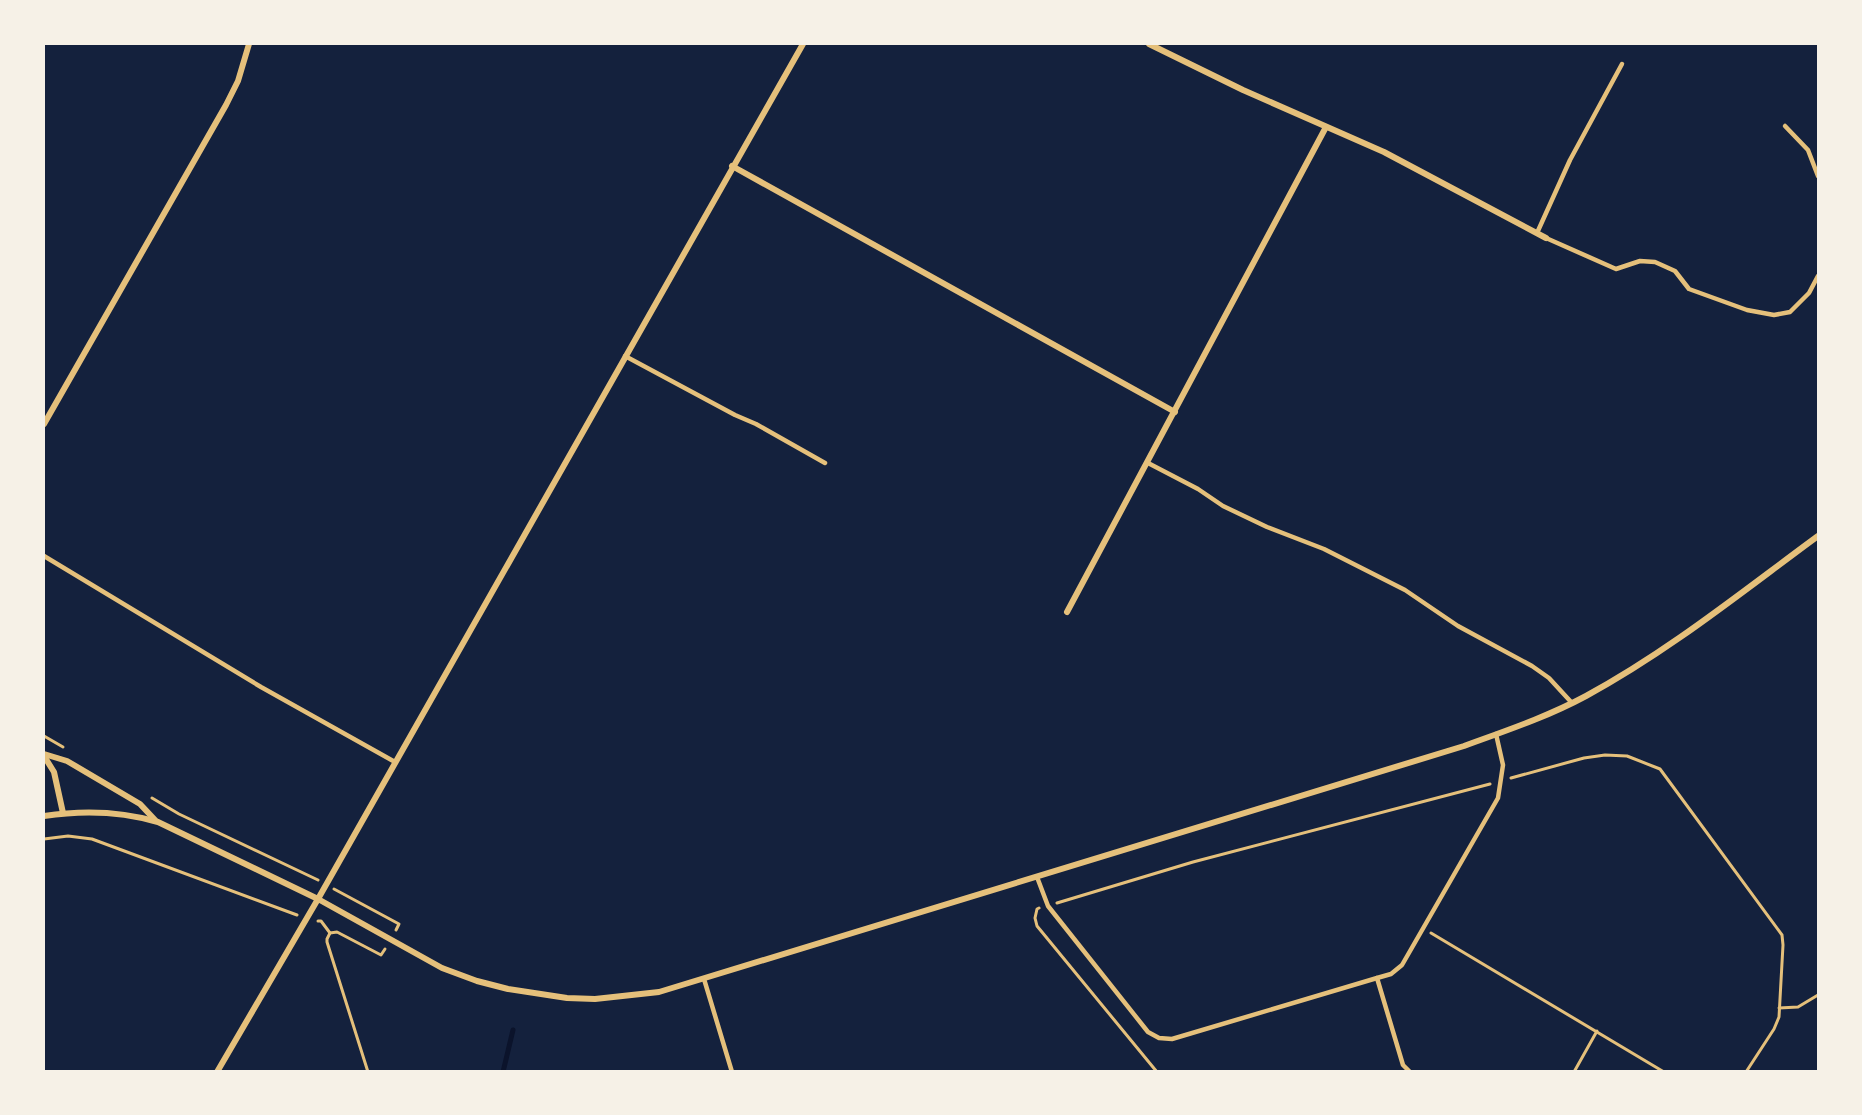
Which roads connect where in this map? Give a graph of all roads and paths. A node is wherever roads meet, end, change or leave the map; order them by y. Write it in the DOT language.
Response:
graph roads {
  1 [pos="249,44"];
  2 [pos="802,44"];
  3 [pos="1149,44"];
  4 [pos="1622,64"];
  5 [pos="1785,126"];
  6 [pos="1326,127"];
  7 [pos="732,166"];
  8 [pos="1818,176"];
  9 [pos="1537,233"];
  10 [pos="1546,238"];
  11 [pos="1818,276"];
  12 [pos="625,356"];
  13 [pos="1175,412"];
  14 [pos="44,424"];
  15 [pos="825,463"];
  16 [pos="1148,463"];
  17 [pos="1818,536"];
  18 [pos="44,556"];
  19 [pos="1067,612"];
  20 [pos="1572,703"];
  21 [pos="1496,734"];
  22 [pos="44,736"];
  23 [pos="63,747"];
  24 [pos="44,755"];
  25 [pos="395,762"];
  26 [pos="1501,781"];
  27 [pos="150,797"];
  28 [pos="63,813"];
  29 [pos="44,816"];
  30 [pos="158,822"];
  31 [pos="44,839"];
  32 [pos="305,874"];
  33 [pos="1037,877"];
  34 [pos="343,893"];
  35 [pos="318,899"];
  36 [pos="1048,906"];
  37 [pos="295,915"];
  38 [pos="321,921"];
  39 [pos="399,924"];
  40 [pos="1423,929"];
  41 [pos="330,933"];
  42 [pos="381,955"];
  43 [pos="1377,978"];
  44 [pos="704,979"];
  45 [pos="1818,995"];
  46 [pos="1778,1008"];
  47 [pos="1597,1031"];
  48 [pos="217,1071"];
  49 [pos="368,1071"];
  50 [pos="732,1071"];
  51 [pos="1157,1071"];
  52 [pos="1410,1071"];
  53 [pos="1574,1071"];
  54 [pos="1664,1071"];
  55 [pos="1746,1071"];
  1 -- 14 [label="street"];
  2 -- 7 [label="street"];
  3 -- 6 [label="street"];
  4 -- 9 [label="lane"];
  5 -- 8 [label="lane"];
  6 -- 9 [label="street"];
  6 -- 13 [label="street"];
  7 -- 12 [label="street"];
  7 -- 13 [label="street"];
  9 -- 10 [label="street"];
  10 -- 11 [label="lane"];
  12 -- 15 [label="lane"];
  12 -- 25 [label="street"];
  13 -- 16 [label="street"];
  16 -- 19 [label="street"];
  16 -- 20 [label="lane"];
  17 -- 20 [label="street"];
  18 -- 25 [label="lane"];
  20 -- 21 [label="street"];
  21 -- 26 [label="lane"];
  21 -- 33 [label="street"];
  22 -- 23 [label="path"];
  24 -- 28 [label="street"];
  24 -- 30 [label="street"];
  25 -- 35 [label="street"];
  26 -- 36 [label="path"];
  26 -- 40 [label="lane"];
  26 -- 46 [label="path"];
  27 -- 32 [label="path"];
  28 -- 29 [label="street"];
  28 -- 30 [label="street"];
  30 -- 35 [label="street"];
  31 -- 37 [label="path"];
  33 -- 36 [label="lane"];
  33 -- 44 [label="street"];
  34 -- 39 [label="path"];
  35 -- 44 [label="street"];
  35 -- 48 [label="street"];
  36 -- 43 [label="lane"];
  36 -- 51 [label="path"];
  38 -- 41 [label="path"];
  40 -- 43 [label="lane"];
  40 -- 47 [label="path"];
  41 -- 42 [label="path"];
  41 -- 49 [label="path"];
  43 -- 52 [label="lane"];
  44 -- 50 [label="lane"];
  45 -- 46 [label="path"];
  46 -- 55 [label="path"];
  47 -- 53 [label="path"];
  47 -- 54 [label="path"];
}
